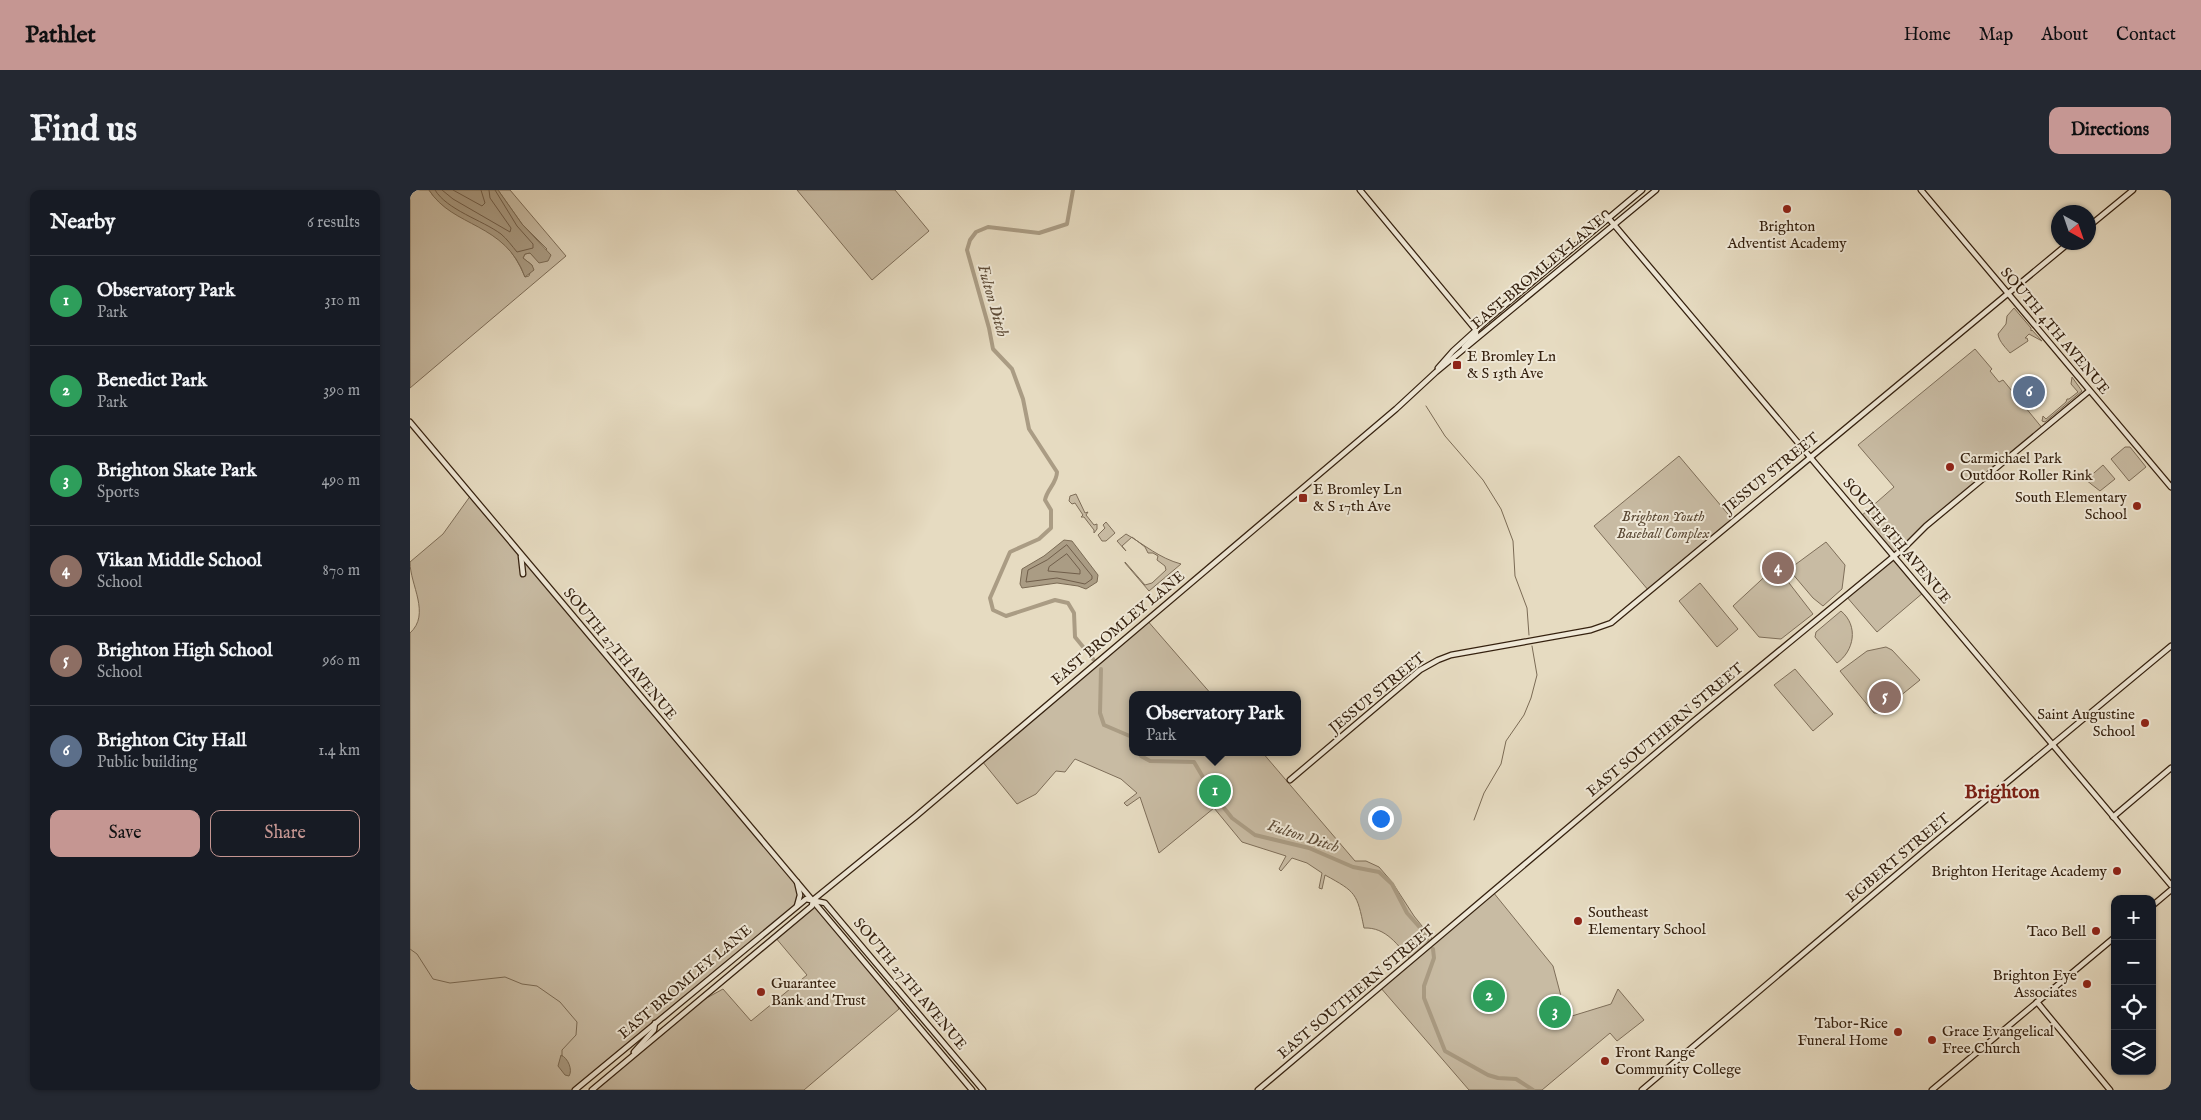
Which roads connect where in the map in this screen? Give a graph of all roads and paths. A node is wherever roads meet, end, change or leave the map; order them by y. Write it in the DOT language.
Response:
graph roads {
  1 [pos="1360,190"];
  2 [pos="1642,190"];
  3 [pos="1656,190"];
  4 [pos="1921,190"];
  5 [pos="2133,190"];
  6 [pos="1606,216"];
  7 [pos="2096,220"];
  8 [pos="1614,225"];
  9 [pos="2060,250"];
  10 [pos="2007,294"];
  11 [pos="1490,329"];
  12 [pos="1476,330"];
  13 [pos="1452,360"];
  14 [pos="1436,372"];
  15 [pos="2089,391"];
  16 [pos="410,422"];
  17 [pos="1810,457"];
  18 [pos="2171,487"];
  19 [pos="521,554"];
  20 [pos="1894,556"];
  21 [pos="523,574"];
  22 [pos="2171,646"];
  23 [pos="2052,745"];
  24 [pos="2171,768"];
  25 [pos="1290,780"];
  26 [pos="2113,817"];
  27 [pos="797,880"];
  28 [pos="2171,885"];
  29 [pos="2171,890"];
  30 [pos="814,900"];
  31 [pos="2156,903"];
  32 [pos="796,908"];
  33 [pos="2111,940"];
  34 [pos="2037,1002"];
  35 [pos="655,1023"];
  36 [pos="627,1061"];
  37 [pos="575,1090"];
  38 [pos="592,1090"];
  39 [pos="972,1090"];
  40 [pos="983,1090"];
  41 [pos="1258,1090"];
  42 [pos="1642,1090"];
  43 [pos="1932,1090"];
  44 [pos="2110,1090"];
  1 -- 12 [label="street"];
  2 -- 6 [label="street, EAST BROMLEY LANE"];
  3 -- 8 [label="street, EAST BROMLEY LANE"];
  4 -- 10 [label="street, SOUTH 4TH AVENUE"];
  5 -- 7 [label="street"];
  6 -- 8 [label="street, SOUTH 8TH AVENUE"];
  6 -- 12 [label="street, EAST BROMLEY LANE"];
  8 -- 11 [label="street, EAST BROMLEY LANE"];
  8 -- 17 [label="street, SOUTH 8TH AVENUE"];
  9 -- 10 [label="street, JESSUP STREET"];
  10 -- 15 [label="street, SOUTH 4TH AVENUE"];
  10 -- 17 [label="street, JESSUP STREET"];
  11 -- 12 [label="street"];
  11 -- 13 [label="street, EAST BROMLEY LANE"];
  12 -- 13 [label="street"];
  12 -- 14 [label="street, EAST BROMLEY LANE"];
  13 -- 14 [label="street, EAST BROMLEY LANE"];
  14 -- 30 [label="street, EAST BROMLEY LANE"];
  15 -- 18 [label="street, SOUTH 4TH AVENUE"];
  15 -- 20 [label="street, EAST SOUTHERN STREET"];
  16 -- 19 [label="street, SOUTH 27TH AVENUE"];
  17 -- 20 [label="street, SOUTH 8TH AVENUE"];
  17 -- 25 [label="street, JESSUP STREET"];
  19 -- 21 [label="street"];
  19 -- 27 [label="street, SOUTH 27TH AVENUE"];
  20 -- 23 [label="street, SOUTH 8TH AVENUE"];
  20 -- 41 [label="street, EAST SOUTHERN STREET"];
  22 -- 23 [label="street, EGBERT STREET"];
  23 -- 26 [label="street, SOUTH 8TH AVENUE"];
  23 -- 42 [label="street, EGBERT STREET"];
  24 -- 26 [label="street"];
  26 -- 28 [label="street, SOUTH 8TH AVENUE"];
  27 -- 30 [label="street, SOUTH 27TH AVENUE"];
  27 -- 32 [label="street"];
  29 -- 31 [label="street"];
  30 -- 32 [label="street, EAST BROMLEY LANE"];
  30 -- 36 [label="street, EAST BROMLEY LANE"];
  30 -- 39 [label="street, SOUTH 27TH AVENUE"];
  30 -- 40 [label="street, SOUTH 27TH AVENUE"];
  32 -- 35 [label="street, EAST BROMLEY LANE"];
  33 -- 34 [label="street"];
  34 -- 43 [label="street"];
  34 -- 44 [label="street"];
  35 -- 36 [label="street"];
  35 -- 37 [label="street, EAST BROMLEY LANE"];
  36 -- 38 [label="street, EAST BROMLEY LANE"];
}
